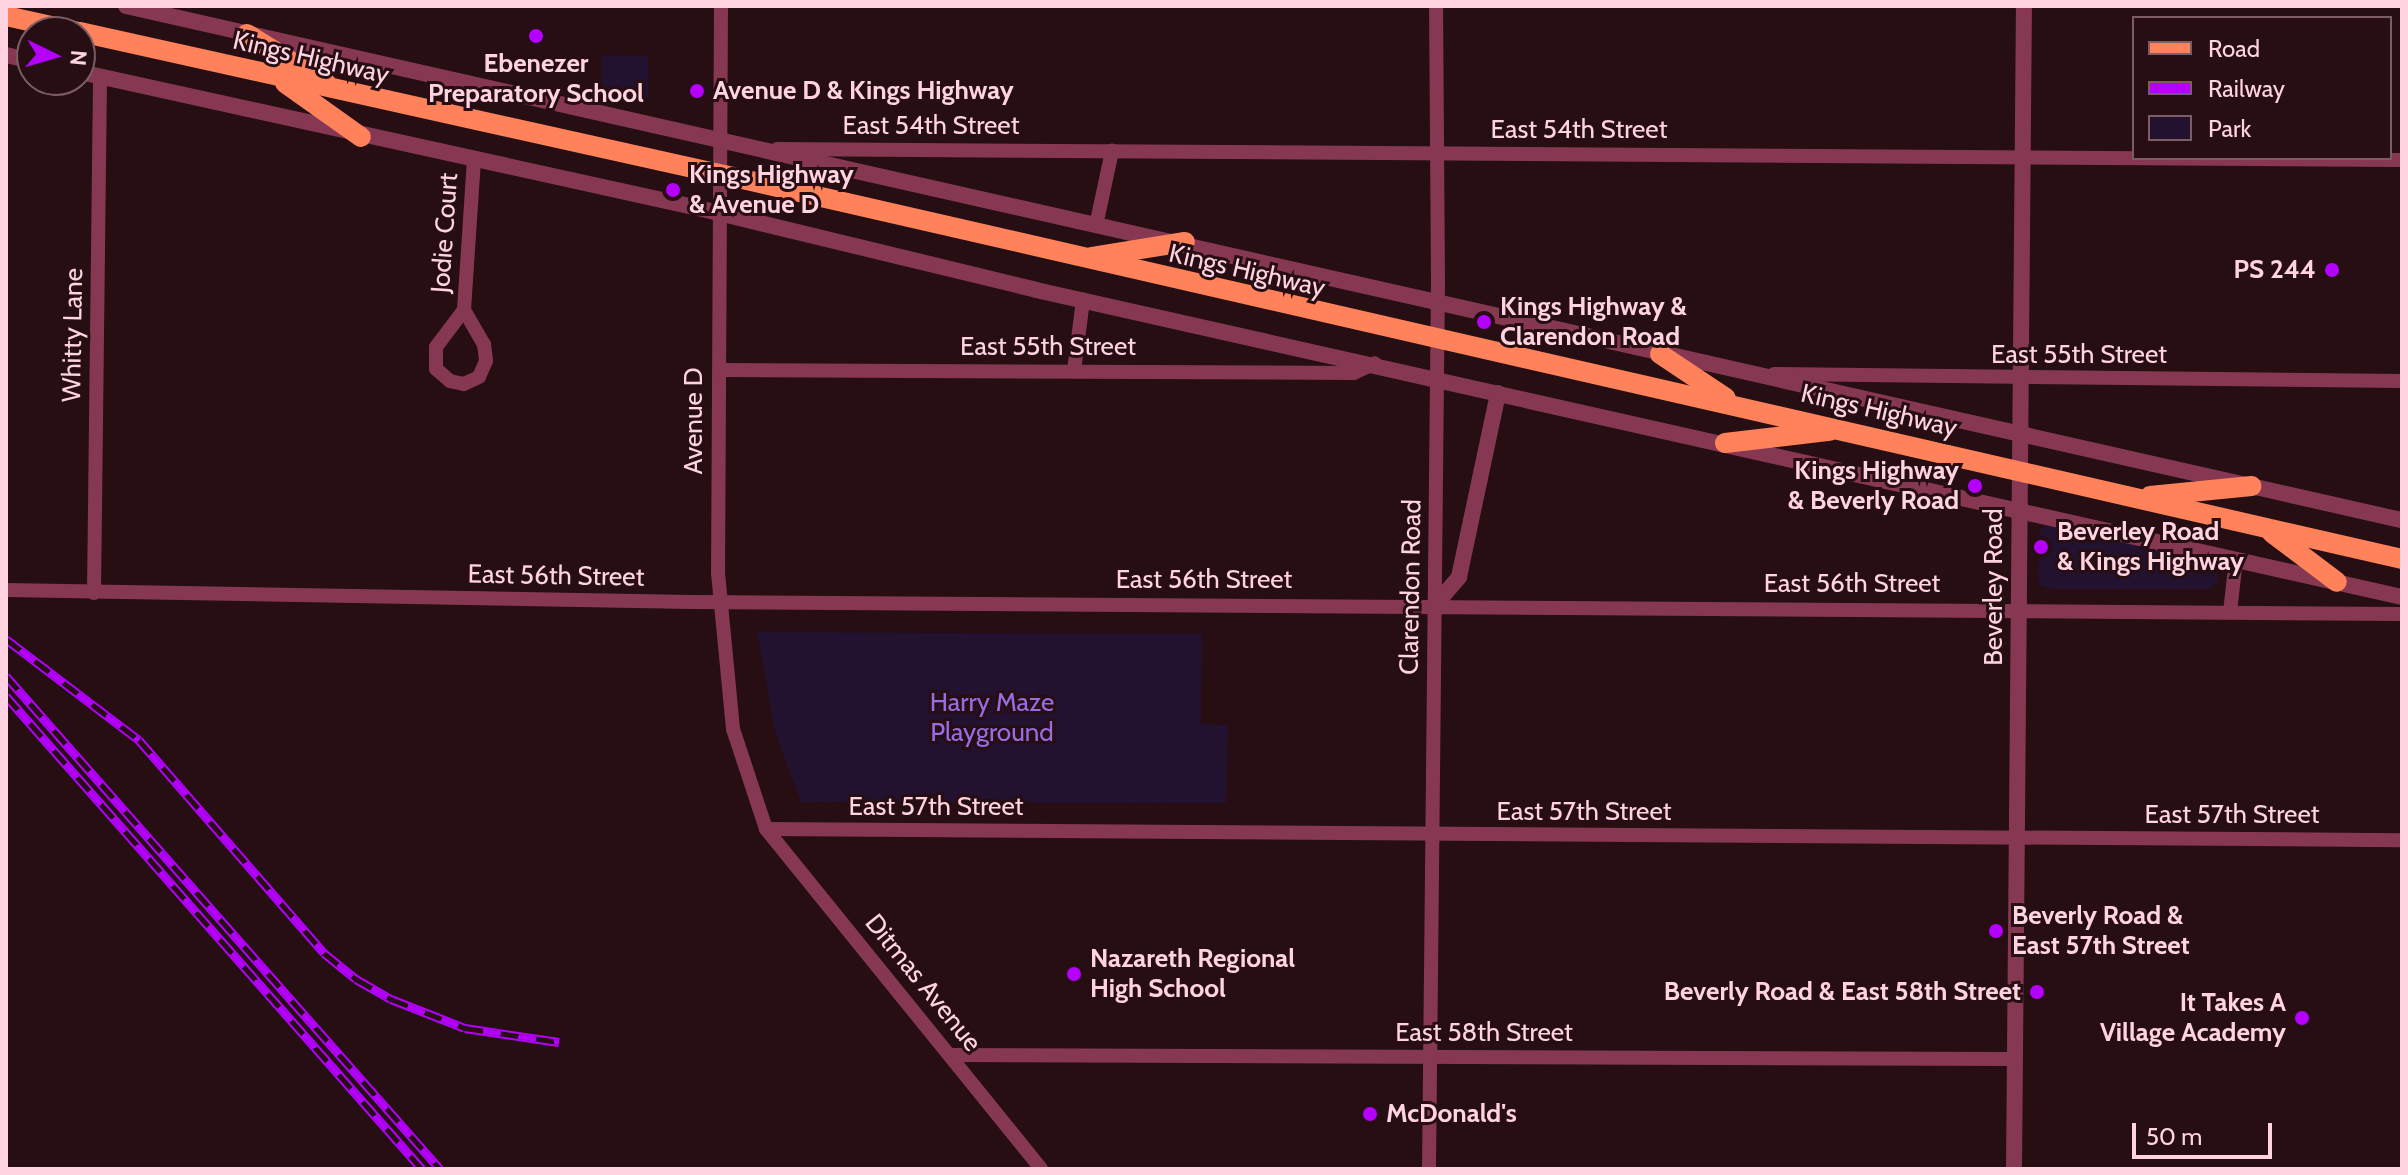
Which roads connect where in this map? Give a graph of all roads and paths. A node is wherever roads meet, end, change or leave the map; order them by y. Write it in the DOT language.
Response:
graph roads {
  1 [pos="126,6"];
  2 [pos="721,6"];
  3 [pos="1436,6"];
  4 [pos="2024,6"];
  5 [pos="247,34"];
  6 [pos="96,36"];
  7 [pos="96,76"];
  8 [pos="100,77"];
  9 [pos="276,77"];
  10 [pos="340,91"];
  11 [pos="361,137"];
  12 [pos="720,140"];
  13 [pos="756,148"];
  14 [pos="1112,151"];
  15 [pos="1437,154"];
  16 [pos="2024,157"];
  17 [pos="2132,158"];
  18 [pos="474,160"];
  19 [pos="720,174"];
  20 [pos="720,213"];
  21 [pos="1097,221"];
  22 [pos="1185,242"];
  23 [pos="1081,259"];
  24 [pos="1083,300"];
  25 [pos="1438,301"];
  26 [pos="464,310"];
  27 [pos="1437,342"];
  28 [pos="1660,354"];
  29 [pos="1375,363"];
  30 [pos="719,370"];
  31 [pos="1074,371"];
  32 [pos="1756,373"];
  33 [pos="1437,377"];
  34 [pos="2019,379"];
  35 [pos="2402,381"];
  36 [pos="1498,393"];
  37 [pos="1736,404"];
  38 [pos="1843,429"];
  39 [pos="2019,433"];
  40 [pos="1725,443"];
  41 [pos="2018,471"];
  42 [pos="2252,486"];
  43 [pos="2134,497"];
  44 [pos="2018,509"];
  45 [pos="2402,520"];
  46 [pos="2266,528"];
  47 [pos="2236,559"];
  48 [pos="2402,559"];
  49 [pos="2337,582"];
  50 [pos="6,590"];
  51 [pos="94,593"];
  52 [pos="2402,597"];
  53 [pos="719,602"];
  54 [pos="1435,605"];
  55 [pos="2018,608"];
  56 [pos="2230,612"];
  57 [pos="2402,614"];
  58 [pos="766,829"];
  59 [pos="1432,834"];
  60 [pos="2016,838"];
  61 [pos="2402,840"];
  62 [pos="952,1055"];
  63 [pos="1430,1057"];
  64 [pos="2015,1059"];
  65 [pos="1041,1169"];
  66 [pos="1429,1169"];
  67 [pos="2014,1169"];
  1 -- 5 [label="street, Kings Highway"];
  2 -- 12 [label="street, Avenue D"];
  3 -- 15 [label="street, Clarendon Road"];
  4 -- 16 [label="street, Beverley Road"];
  5 -- 10 [label="main road"];
  5 -- 12 [label="street, Kings Highway"];
  6 -- 9 [label="main road, Kings Highway"];
  7 -- 8 [label="street"];
  8 -- 11 [label="street"];
  8 -- 51 [label="street, Whitty Lane"];
  9 -- 10 [label="main road, Kings Highway"];
  9 -- 11 [label="main road"];
  10 -- 19 [label="main road, Kings Highway"];
  11 -- 18 [label="street"];
  12 -- 13 [label="street, Kings Highway"];
  12 -- 19 [label="street, Avenue D"];
  13 -- 14 [label="street, East 54th Street"];
  13 -- 21 [label="street, Kings Highway"];
  14 -- 15 [label="street, East 54th Street"];
  14 -- 21 [label="street"];
  15 -- 16 [label="street, East 54th Street"];
  15 -- 25 [label="street, Clarendon Road"];
  16 -- 17 [label="street, East 54th Street"];
  16 -- 34 [label="street, Beverley Road"];
  18 -- 20 [label="street"];
  18 -- 26 [label="street, Jodie Court"];
  19 -- 20 [label="street, Avenue D"];
  19 -- 23 [label="main road, Kings Highway"];
  20 -- 24 [label="street"];
  20 -- 30 [label="street, Avenue D"];
  21 -- 22 [label="street, Kings Highway"];
  22 -- 23 [label="main road"];
  22 -- 25 [label="street, Kings Highway"];
  23 -- 27 [label="main road, Kings Highway"];
  24 -- 29 [label="street"];
  24 -- 31 [label="street"];
  25 -- 27 [label="street, Clarendon Road"];
  25 -- 28 [label="street, Kings Highway"];
  26 -- 26 [label="street, Jodie Court"];
  27 -- 33 [label="street, Clarendon Road"];
  27 -- 37 [label="main road, Kings Highway"];
  28 -- 32 [label="street, Kings Highway"];
  28 -- 37 [label="main road"];
  29 -- 31 [label="street, East 55th Street"];
  29 -- 33 [label="street"];
  30 -- 31 [label="street, East 55th Street"];
  30 -- 53 [label="street, Avenue D"];
  32 -- 34 [label="street, East 55th Street"];
  32 -- 39 [label="street, Kings Highway"];
  33 -- 36 [label="street"];
  33 -- 54 [label="street, Clarendon Road"];
  34 -- 35 [label="street, East 55th Street"];
  34 -- 39 [label="street, Beverley Road"];
  36 -- 40 [label="street"];
  36 -- 54 [label="street"];
  37 -- 38 [label="main road, Kings Highway"];
  38 -- 40 [label="main road"];
  38 -- 41 [label="main road, Kings Highway"];
  39 -- 41 [label="street, Beverley Road"];
  39 -- 42 [label="street, Kings Highway"];
  40 -- 44 [label="street"];
  41 -- 43 [label="main road, Kings Highway"];
  41 -- 44 [label="street, Beverley Road"];
  42 -- 43 [label="main road"];
  42 -- 45 [label="street, Kings Highway"];
  43 -- 46 [label="main road, Kings Highway"];
  44 -- 47 [label="street"];
  44 -- 55 [label="street, Beverley Road"];
  46 -- 48 [label="main road, Kings Highway"];
  46 -- 49 [label="main road"];
  47 -- 49 [label="street"];
  47 -- 56 [label="street"];
  49 -- 52 [label="street"];
  50 -- 51 [label="street, East 56th Street"];
  51 -- 53 [label="street, East 56th Street"];
  53 -- 54 [label="street, East 56th Street"];
  53 -- 58 [label="street, Avenue D"];
  54 -- 55 [label="street, East 56th Street"];
  54 -- 59 [label="street, Clarendon Road"];
  55 -- 56 [label="street, East 56th Street"];
  55 -- 60 [label="street, Beverley Road"];
  56 -- 57 [label="street, East 56th Street"];
  58 -- 59 [label="street, East 57th Street"];
  58 -- 62 [label="street, Ditmas Avenue"];
  59 -- 60 [label="street, East 57th Street"];
  59 -- 63 [label="street, Clarendon Road"];
  60 -- 61 [label="street, East 57th Street"];
  60 -- 64 [label="street, Beverley Road"];
  62 -- 63 [label="street, East 58th Street"];
  62 -- 65 [label="street, Ditmas Avenue"];
  63 -- 64 [label="street, East 58th Street"];
  63 -- 66 [label="street, Clarendon Road"];
  64 -- 67 [label="street, Beverley Road"];
}
